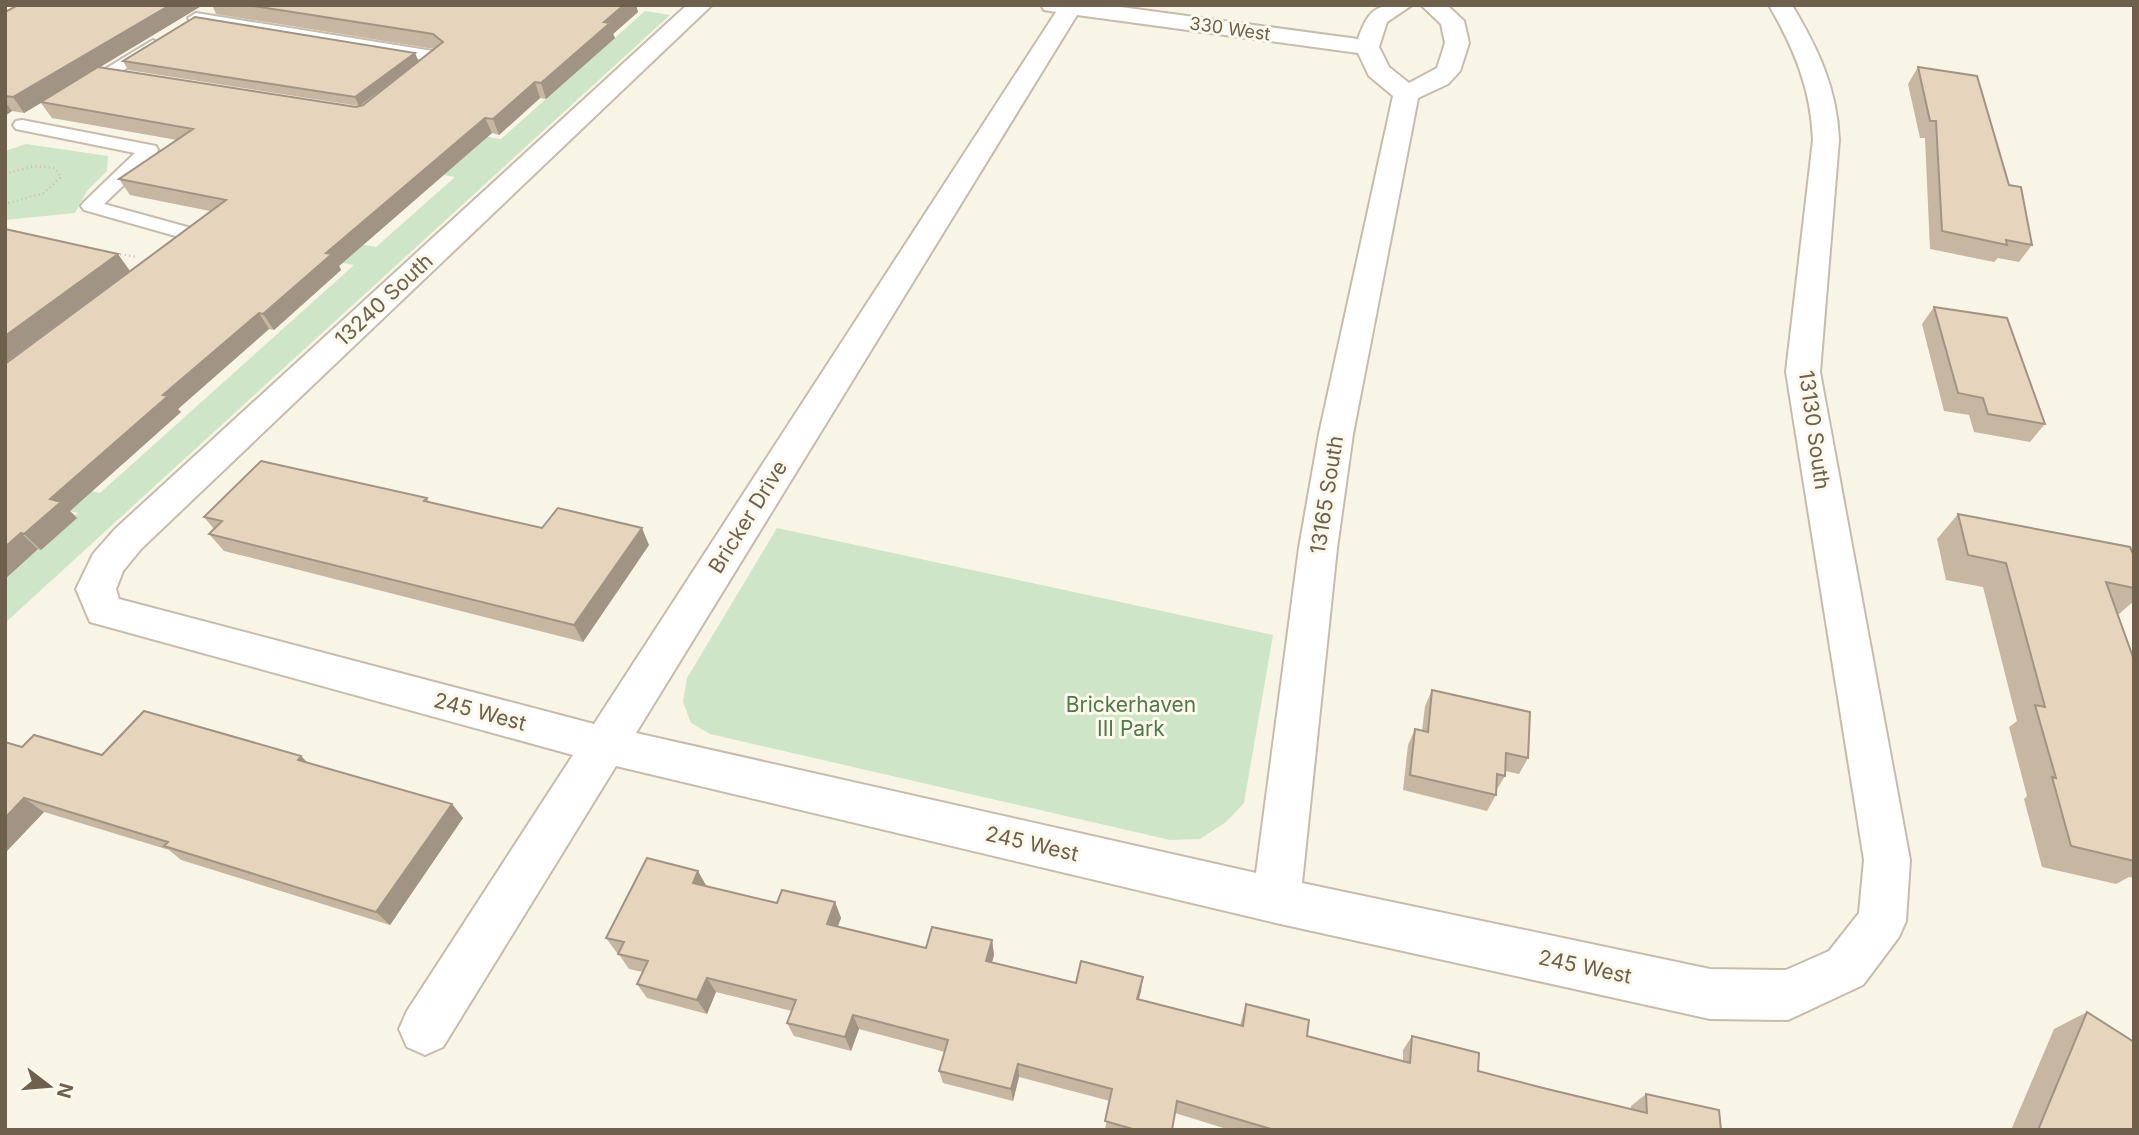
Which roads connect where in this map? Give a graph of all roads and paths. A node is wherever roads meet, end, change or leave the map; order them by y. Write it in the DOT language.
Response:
graph roads {
  1 [pos="217,5"];
  2 [pos="701,5"];
  3 [pos="1205,5"];
  4 [pos="1401,5"];
  5 [pos="1432,5"];
  6 [pos="1780,5"];
  7 [pos="1065,6"];
  8 [pos="1370,37"];
  9 [pos="162,39"];
  10 [pos="105,74"];
  11 [pos="134,78"];
  12 [pos="406,82"];
  13 [pos="1406,94"];
  14 [pos="69,96"];
  15 [pos="46,111"];
  16 [pos="14,130"];
  17 [pos="5,174"];
  18 [pos="5,204"];
  19 [pos="107,252"];
  20 [pos="137,257"];
  21 [pos="161,260"];
  22 [pos="104,611"];
  23 [pos="604,746"];
  24 [pos="1887,860"];
  25 [pos="1276,900"];
  26 [pos="425,1029"];
  1 -- 12 [label="lane"];
  2 -- 22 [label="street, 13240 South"];
  3 -- 8 [label="street, 330 West"];
  4 -- 8 [label="street"];
  5 -- 13 [label="street"];
  6 -- 24 [label="street, 13130 South"];
  7 -- 8 [label="street, 330 West"];
  7 -- 23 [label="street, Bricker Drive"];
  8 -- 13 [label="street"];
  9 -- 10 [label="lane"];
  10 -- 11 [label="lane"];
  10 -- 14 [label="lane"];
  13 -- 25 [label="street, 13165 South"];
  15 -- 16 [label="lane"];
  16 -- 21 [label="lane"];
  17 -- 18 [label="path"];
  19 -- 20 [label="path"];
  22 -- 23 [label="street, 245 West"];
  23 -- 25 [label="street, 245 West"];
  23 -- 26 [label="street, Bricker Drive"];
  24 -- 25 [label="street, 245 West"];
}
